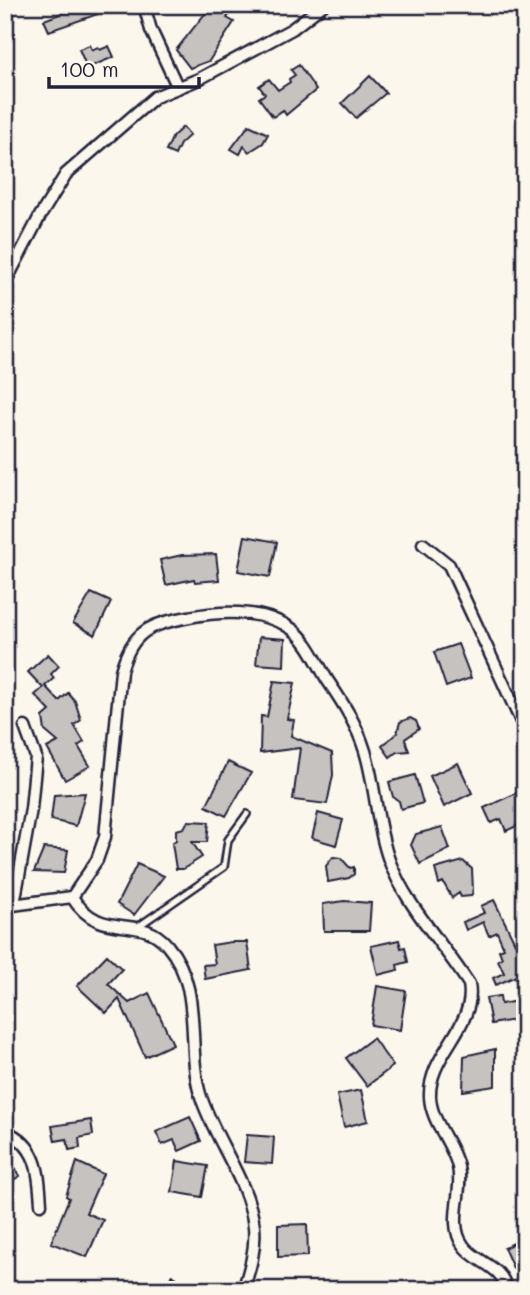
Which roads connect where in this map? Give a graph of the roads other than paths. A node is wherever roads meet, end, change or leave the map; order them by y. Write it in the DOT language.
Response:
graph roads {
  1 [pos="144,5"];
  2 [pos="323,5"];
  3 [pos="178,88"];
  4 [pos="5,283"];
  5 [pos="423,544"];
  6 [pos="24,727"];
  7 [pos="525,730"];
  8 [pos="247,814"];
  9 [pos="72,897"];
  10 [pos="9,905"];
  11 [pos="136,928"];
  12 [pos="5,1131"];
  13 [pos="41,1204"];
  14 [pos="243,1290"];
  15 [pos="506,1290"];
  1 -- 3 [label="street"];
  2 -- 3 [label="street"];
  3 -- 4 [label="street"];
  5 -- 7 [label="street"];
  6 -- 10 [label="street"];
  8 -- 11 [label="lane"];
  9 -- 10 [label="street"];
  9 -- 11 [label="street"];
  9 -- 15 [label="street"];
  11 -- 14 [label="street"];
  12 -- 13 [label="street"];
}
